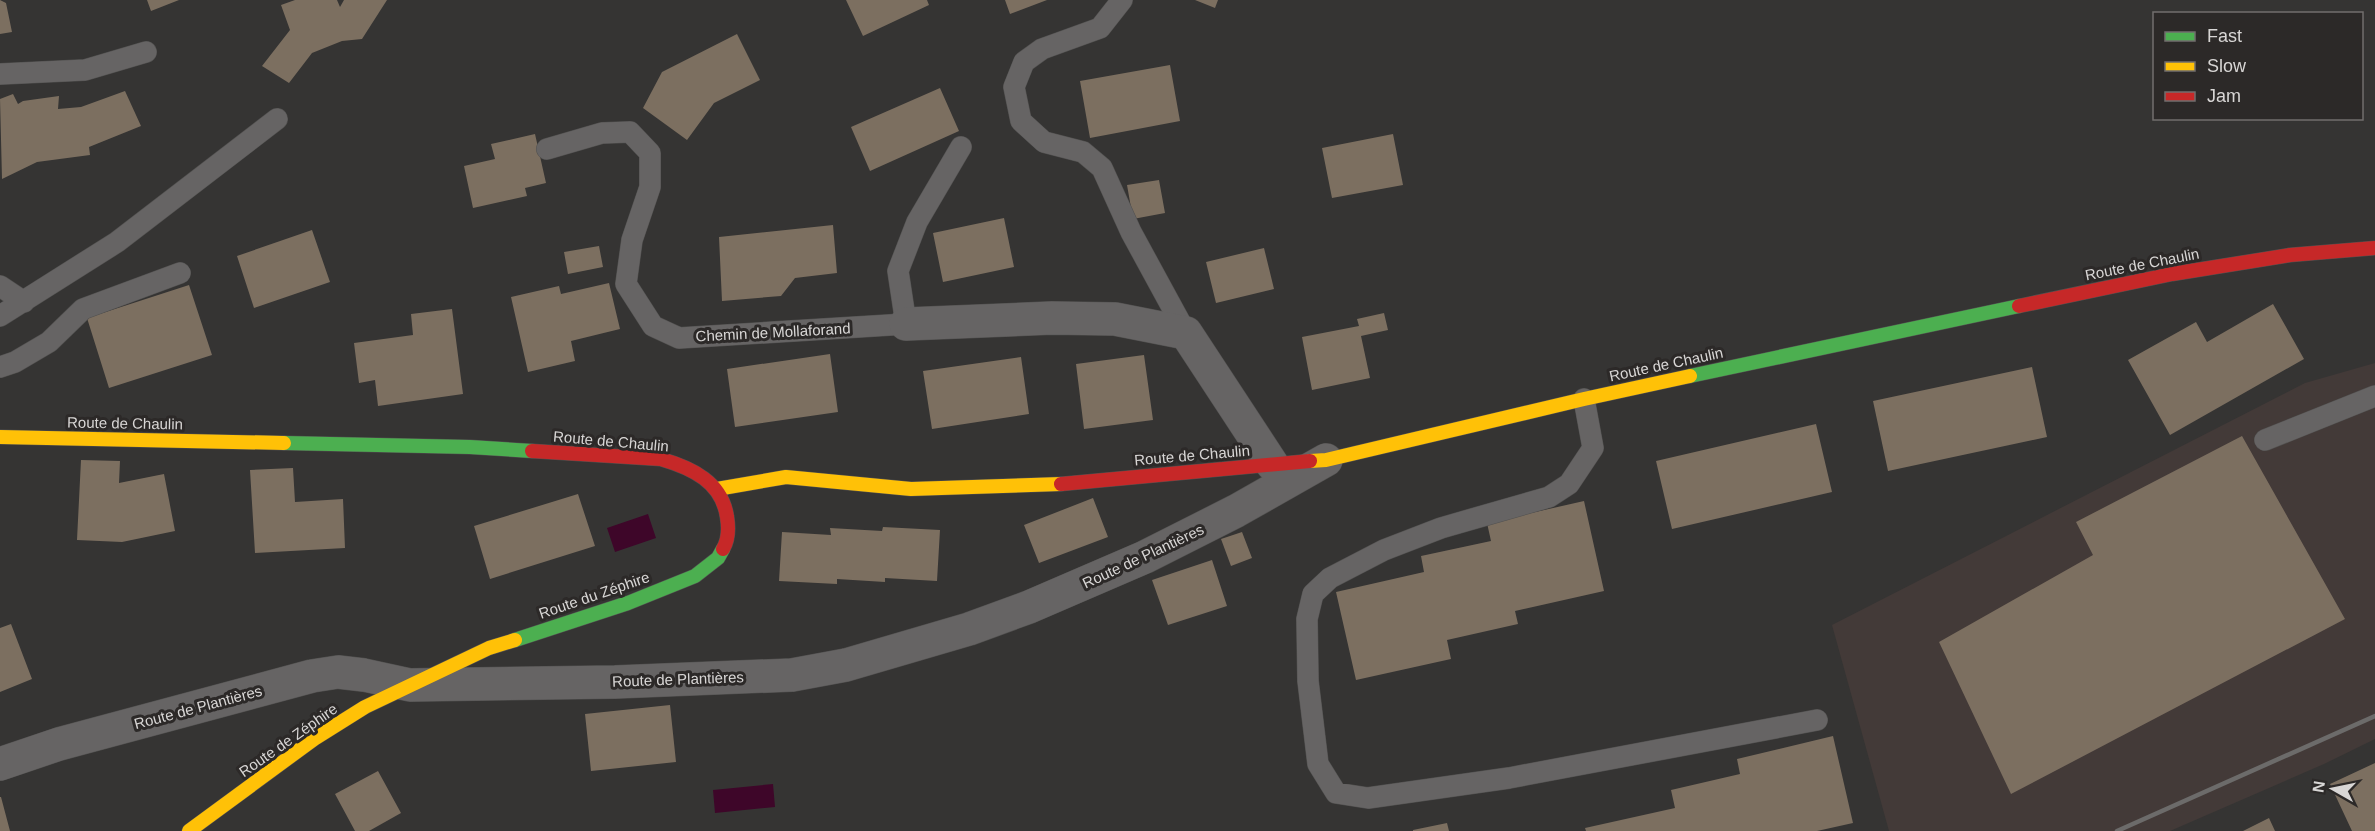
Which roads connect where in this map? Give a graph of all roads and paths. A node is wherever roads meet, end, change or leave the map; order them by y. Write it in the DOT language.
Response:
graph roads {
  1 [pos="1122,0"];
  2 [pos="146,52"];
  3 [pos="0,74"];
  4 [pos="277,119"];
  5 [pos="961,147"];
  6 [pos="547,149"];
  7 [pos="2375,248"];
  8 [pos="180,273"];
  9 [pos="0,286"];
  10 [pos="24,302"];
  11 [pos="0,316"];
  12 [pos="906,324"];
  13 [pos="1186,333"];
  14 [pos="0,366"];
  15 [pos="2375,396"];
  16 [pos="1584,399"];
  17 [pos="0,437"];
  18 [pos="2265,440"];
  19 [pos="1326,460"];
  20 [pos="1272,464"];
  21 [pos="717,489"];
  22 [pos="410,685"];
  23 [pos="1817,720"];
  24 [pos="0,764"];
  25 [pos="189,831"];
  1 -- 13 [label="lane"];
  2 -- 3 [label="lane"];
  4 -- 10 [label="lane"];
  5 -- 12 [label="lane"];
  6 -- 12 [label="lane, Chemin de Mollaforand"];
  7 -- 16 [label="street, Route de Chaulin"];
  8 -- 14 [label="lane"];
  9 -- 10 [label="lane"];
  10 -- 11 [label="lane"];
  12 -- 13 [label="street, Chemin de Mollaforand"];
  13 -- 20 [label="street"];
  15 -- 18 [label="lane"];
  16 -- 19 [label="street, Route de Chaulin"];
  16 -- 23 [label="lane"];
  17 -- 21 [label="street, Route de Chaulin"];
  19 -- 20 [label="street, Route de Chaulin"];
  19 -- 22 [label="street, Route de Plantières"];
  20 -- 21 [label="street, Route de Chaulin"];
  21 -- 22 [label="street, Route du Zéphire"];
  22 -- 24 [label="street, Route de Plantières"];
  22 -- 25 [label="street, Route de Zéphire"];
}
